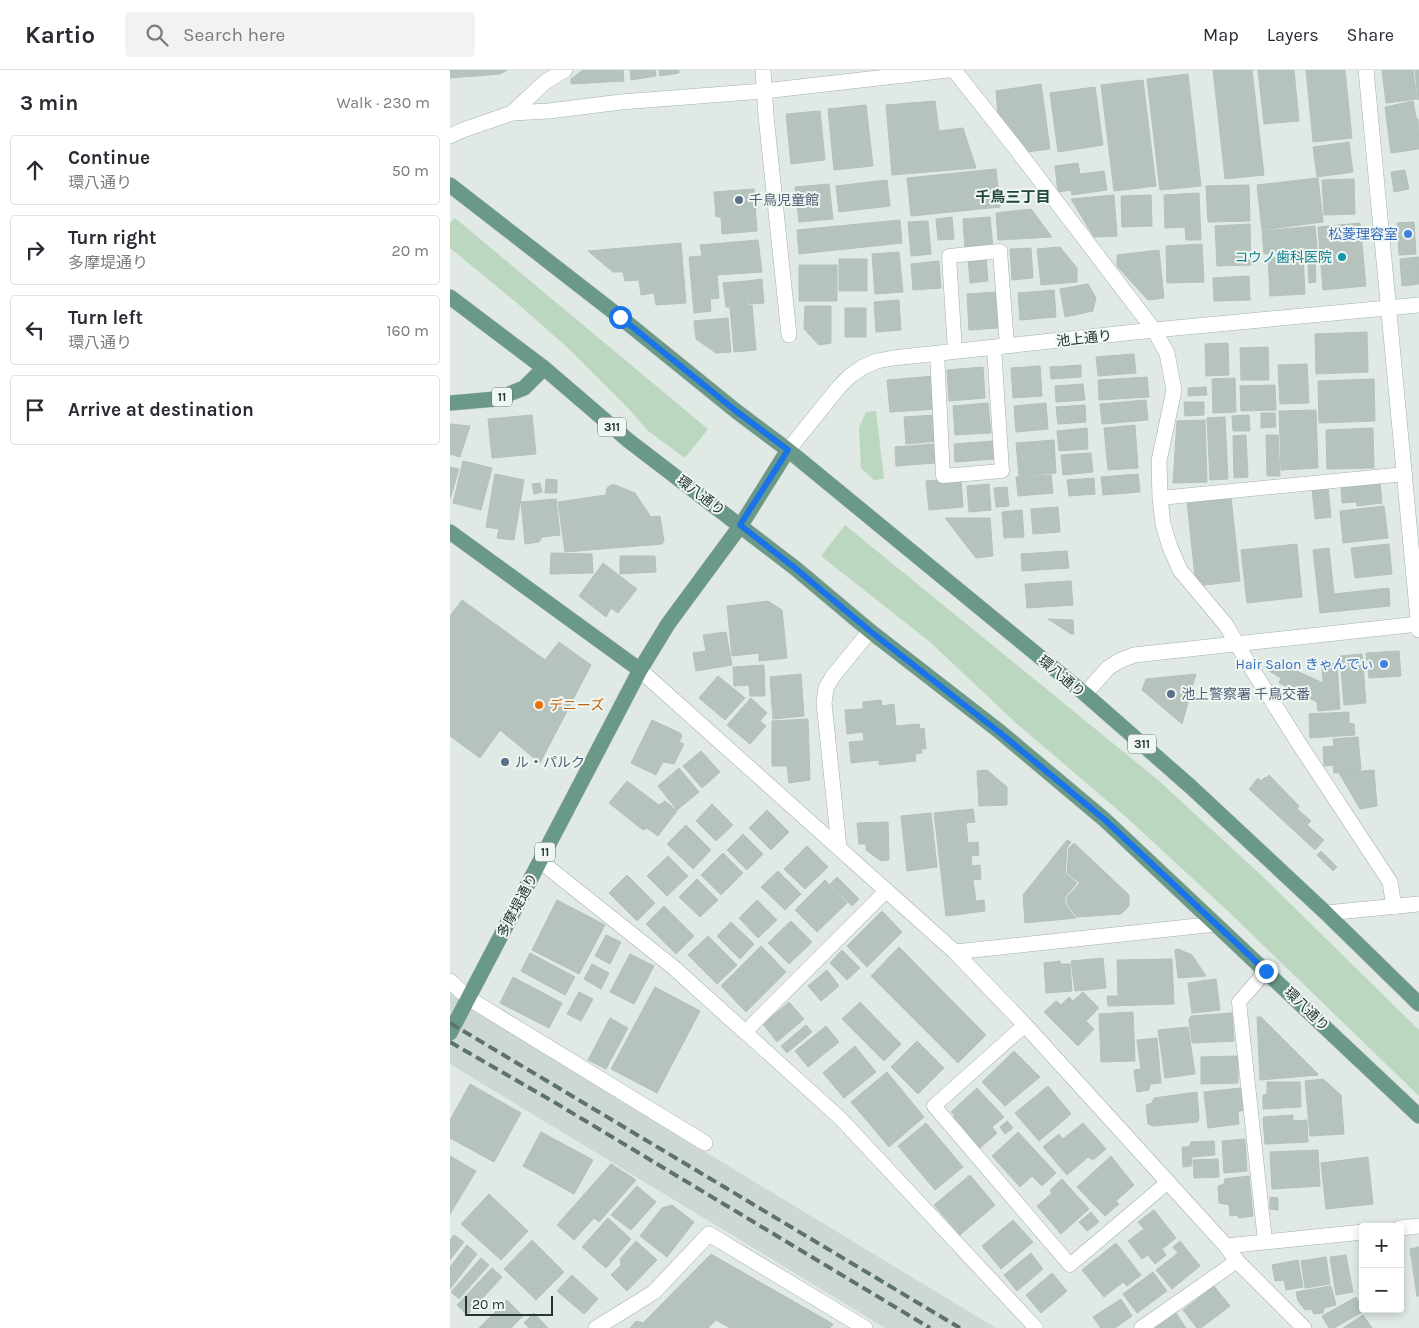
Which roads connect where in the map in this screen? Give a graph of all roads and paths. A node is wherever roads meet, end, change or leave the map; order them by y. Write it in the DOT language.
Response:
graph roads {
  1 [pos="564,70"];
  2 [pos="763,70"];
  3 [pos="948,70"];
  4 [pos="954,70"];
  5 [pos="1366,70"];
  6 [pos="764,91"];
  7 [pos="512,113"];
  8 [pos="450,136"];
  9 [pos="450,185"];
  10 [pos="450,297"];
  11 [pos="1419,305"];
  12 [pos="1390,308"];
  13 [pos="1154,330"];
  14 [pos="789,335"];
  15 [pos="1001,347"];
  16 [pos="955,351"];
  17 [pos="937,353"];
  18 [pos="544,368"];
  19 [pos="450,404"];
  20 [pos="788,450"];
  21 [pos="1405,474"];
  22 [pos="1160,498"];
  23 [pos="740,525"];
  24 [pos="450,532"];
  25 [pos="1419,626"];
  26 [pos="870,631"];
  27 [pos="1237,644"];
  28 [pos="640,670"];
  29 [pos="1085,694"];
  30 [pos="840,847"];
  31 [pos="540,861"];
  32 [pos="887,890"];
  33 [pos="1419,904"];
  34 [pos="1394,907"];
  35 [pos="1326,913"];
  36 [pos="1216,924"];
  37 [pos="956,952"];
  38 [pos="1266,971"];
  39 [pos="450,981"];
  40 [pos="468,998"];
  41 [pos="1419,1004"];
  42 [pos="1024,1025"];
  43 [pos="745,1032"];
  44 [pos="450,1033"];
  45 [pos="1419,1116"];
  46 [pos="705,1143"];
  47 [pos="1168,1182"];
  48 [pos="1419,1226"];
  49 [pos="1404,1228"];
  50 [pos="1359,1232"];
  51 [pos="1265,1242"];
  52 [pos="1226,1246"];
  53 [pos="1237,1261"];
  54 [pos="596,1328"];
  55 [pos="865,1328"];
  56 [pos="1036,1328"];
  57 [pos="1142,1328"];
  58 [pos="1304,1328"];
  1 -- 7 [label="street"];
  2 -- 6 [label="street"];
  3 -- 6 [label="street"];
  4 -- 13 [label="street"];
  5 -- 12 [label="street"];
  6 -- 7 [label="street"];
  6 -- 14 [label="street"];
  7 -- 8 [label="street"];
  9 -- 20 [label="main road, 環八通り / 311"];
  10 -- 18 [label="main road, 環八通り / 311"];
  11 -- 12 [label="street, 池上通り"];
  12 -- 13 [label="street, 池上通り"];
  12 -- 21 [label="street"];
  13 -- 15 [label="street, 池上通り"];
  13 -- 22 [label="street"];
  15 -- 16 [label="street, 池上通り"];
  15 -- 16 [label="lane"];
  15 -- 17 [label="lane"];
  16 -- 17 [label="street, 池上通り"];
  17 -- 20 [label="street, 池上通り"];
  18 -- 19 [label="main road, 11"];
  18 -- 23 [label="main road, 環八通り / 311"];
  20 -- 23 [label="main road, 多摩堤通り / 11"];
  20 -- 29 [label="main road, 環八通り / 311"];
  21 -- 22 [label="lane"];
  21 -- 25 [label="street"];
  22 -- 27 [label="street"];
  23 -- 26 [label="main road, 環八通り / 311"];
  23 -- 28 [label="main road, 多摩堤通り / 11"];
  24 -- 28 [label="main road"];
  25 -- 27 [label="street"];
  26 -- 30 [label="street"];
  26 -- 36 [label="main road, 環八通り / 311"];
  27 -- 29 [label="street"];
  27 -- 34 [label="street"];
  28 -- 30 [label="street"];
  28 -- 31 [label="main road, 多摩堤通り / 11"];
  29 -- 35 [label="main road, 環八通り / 311"];
  30 -- 32 [label="street"];
  31 -- 40 [label="main road, 多摩堤通り / 11"];
  31 -- 43 [label="street"];
  32 -- 37 [label="street"];
  32 -- 43 [label="lane"];
  33 -- 34 [label="street"];
  34 -- 35 [label="street"];
  35 -- 41 [label="main road, 環八通り / 311"];
  36 -- 37 [label="street"];
  36 -- 38 [label="main road, 環八通り / 311"];
  37 -- 42 [label="street"];
  38 -- 45 [label="main road, 環八通り / 311"];
  38 -- 51 [label="lane"];
  39 -- 40 [label="street"];
  40 -- 44 [label="main road, 多摩堤通り / 11"];
  40 -- 46 [label="street"];
  42 -- 47 [label="street"];
  42 -- 47 [label="lane"];
  43 -- 56 [label="lane"];
  47 -- 52 [label="street"];
  48 -- 49 [label="street"];
  50 -- 51 [label="street"];
  51 -- 52 [label="street"];
  52 -- 53 [label="street"];
  53 -- 57 [label="lane"];
  53 -- 58 [label="street"];
  54 -- 55 [label="street"];
}
